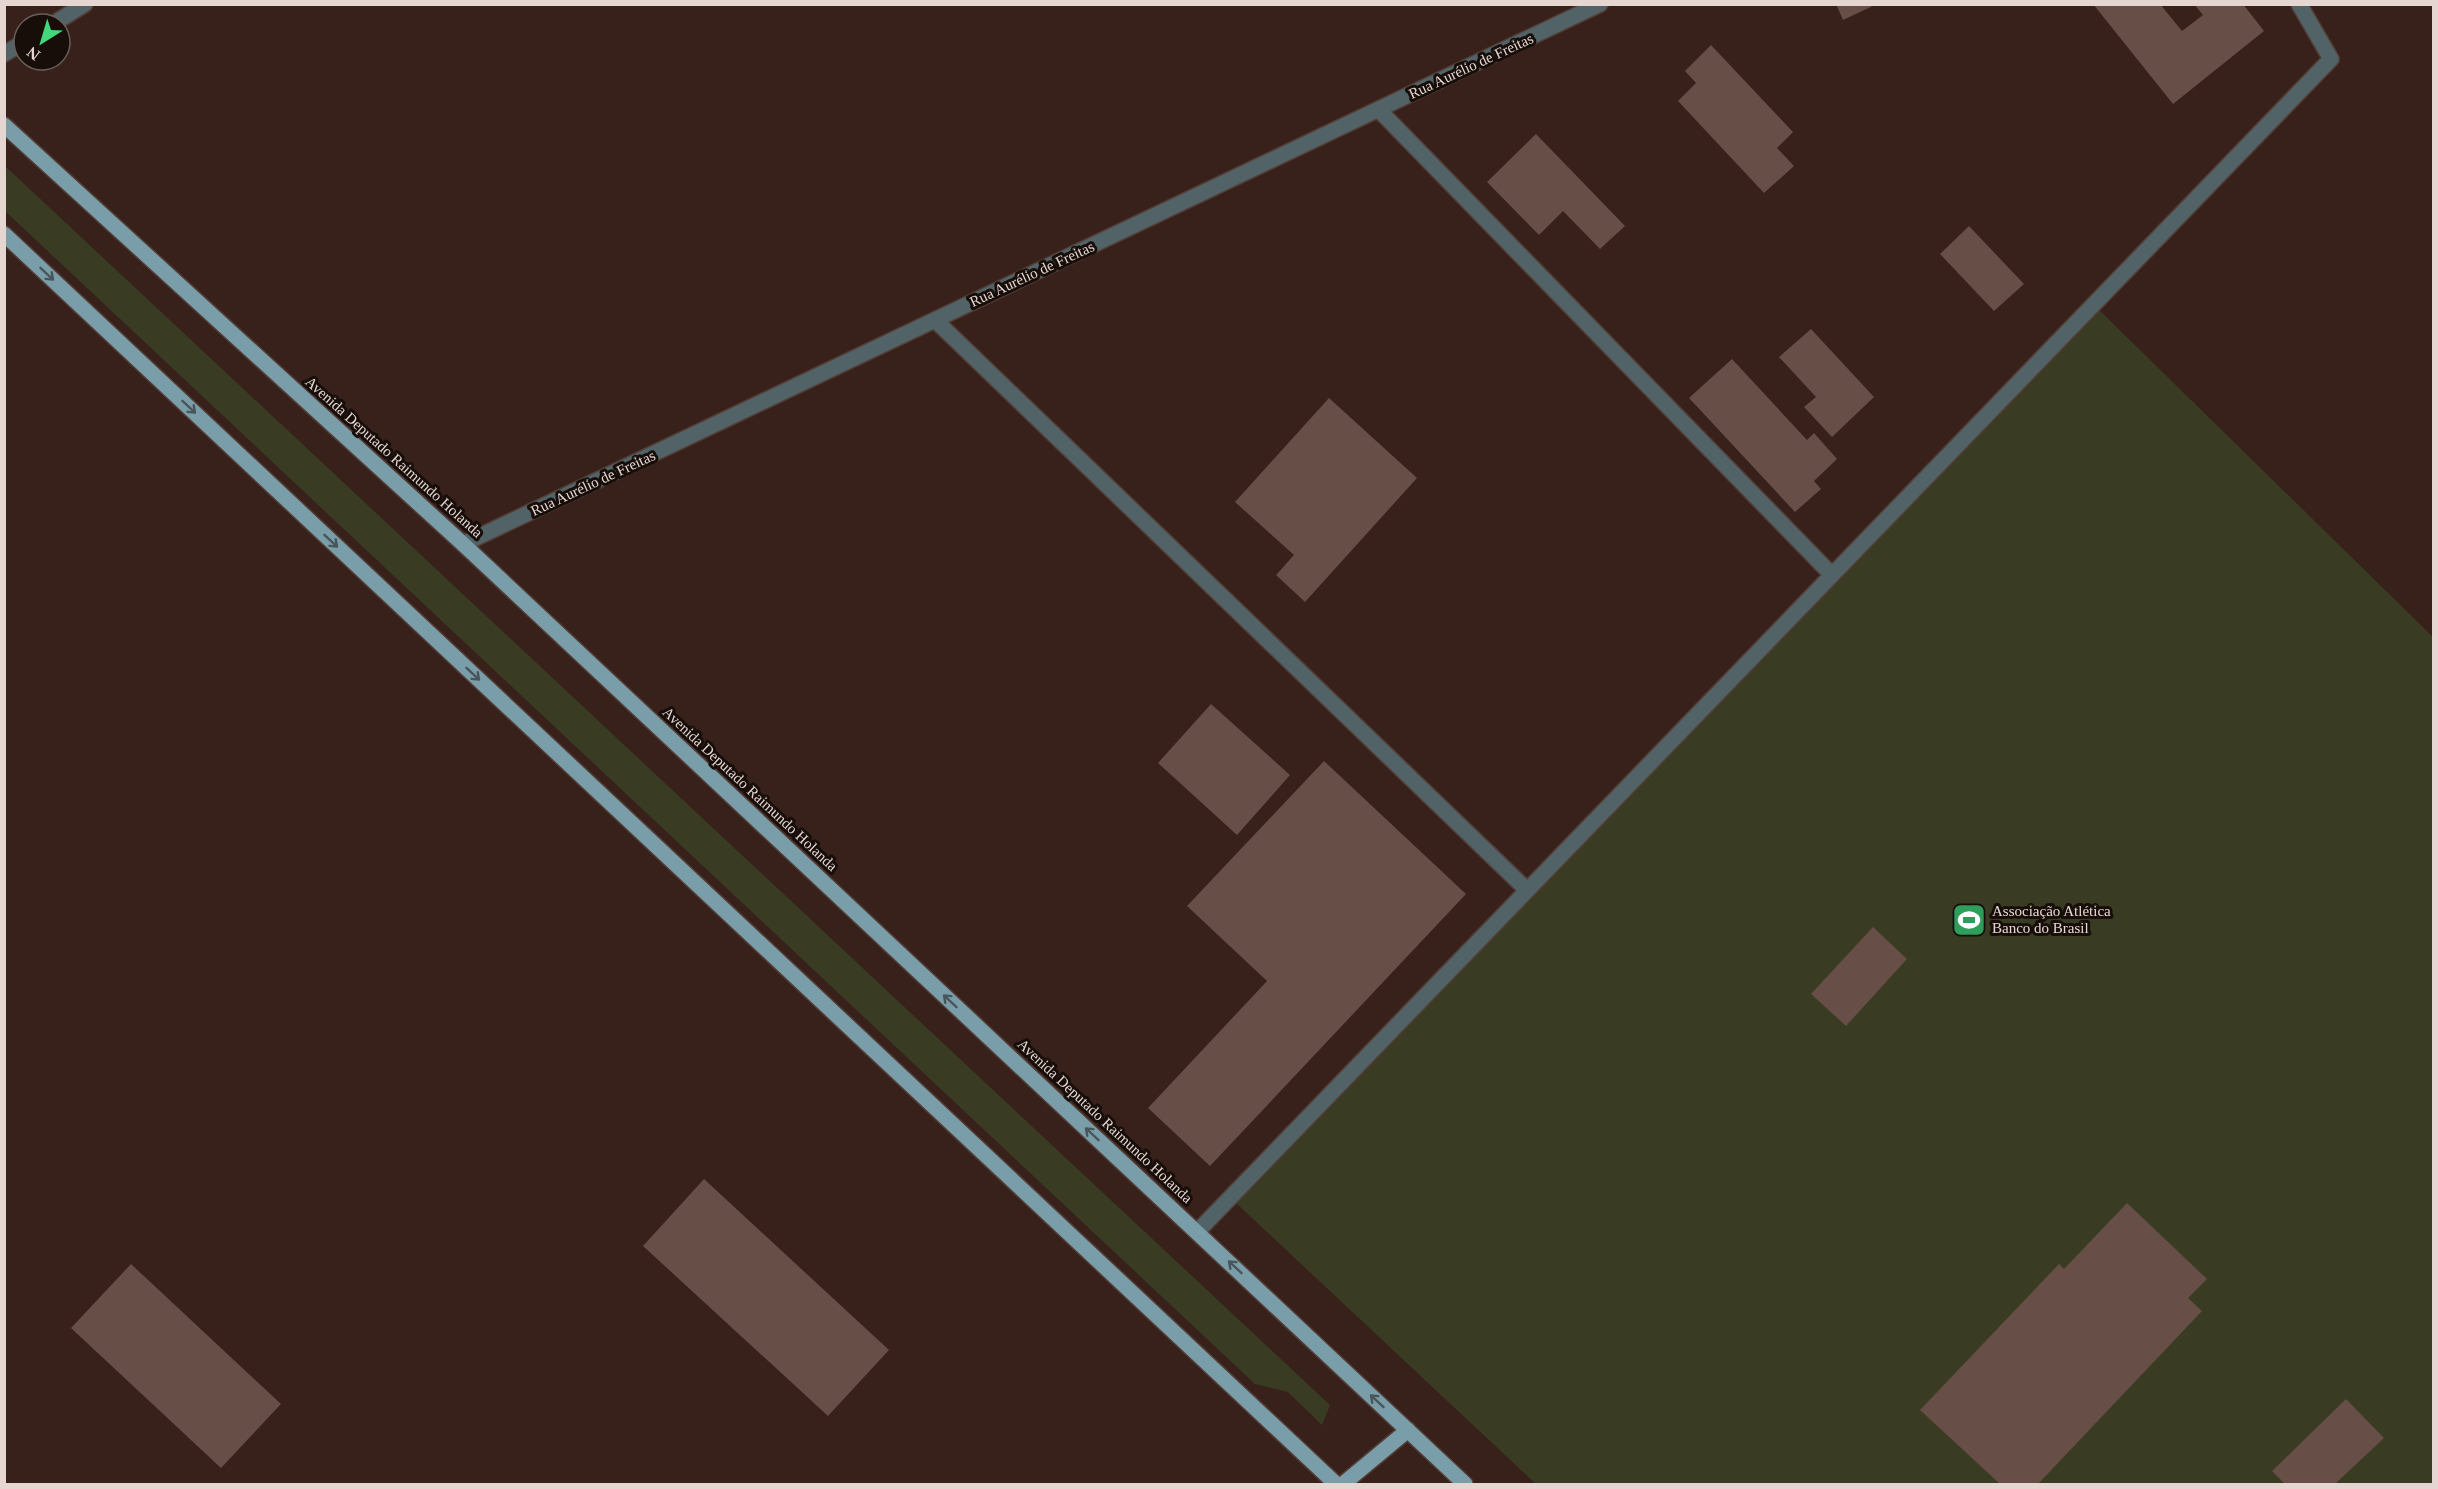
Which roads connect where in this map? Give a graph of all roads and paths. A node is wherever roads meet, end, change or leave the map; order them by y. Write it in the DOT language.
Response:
graph roads {
  1 [pos="85,4"];
  2 [pos="1600,4"];
  3 [pos="2299,4"];
  4 [pos="72,12"];
  5 [pos="1379,110"];
  6 [pos="4,126"];
  7 [pos="4,234"];
  8 [pos="935,320"];
  9 [pos="463,544"];
  10 [pos="1832,575"];
  11 [pos="1527,890"];
  12 [pos="1197,1232"];
  13 [pos="1408,1430"];
  14 [pos="1336,1485"];
  15 [pos="1343,1485"];
  16 [pos="1465,1485"];
  1 -- 4 [label="street"];
  2 -- 5 [label="street, Rua Aurélio de Freitas"];
  3 -- 10 [label="street"];
  5 -- 8 [label="street, Rua Aurélio de Freitas"];
  5 -- 10 [label="street"];
  6 -- 9 [label="main road, Avenida Deputado Raimundo Holanda"];
  7 -- 14 [label="main road, one-way"];
  8 -- 9 [label="street, Rua Aurélio de Freitas"];
  8 -- 11 [label="street"];
  12 -- 9 [label="main road, Avenida Deputado Raimundo Holanda, one-way"];
  10 -- 11 [label="street"];
  11 -- 12 [label="street"];
  13 -- 12 [label="main road, Avenida Deputado Raimundo Holanda, one-way"];
  13 -- 15 [label="main road"];
  13 -- 16 [label="main road, Avenida Deputado Raimundo Holanda"];
}
